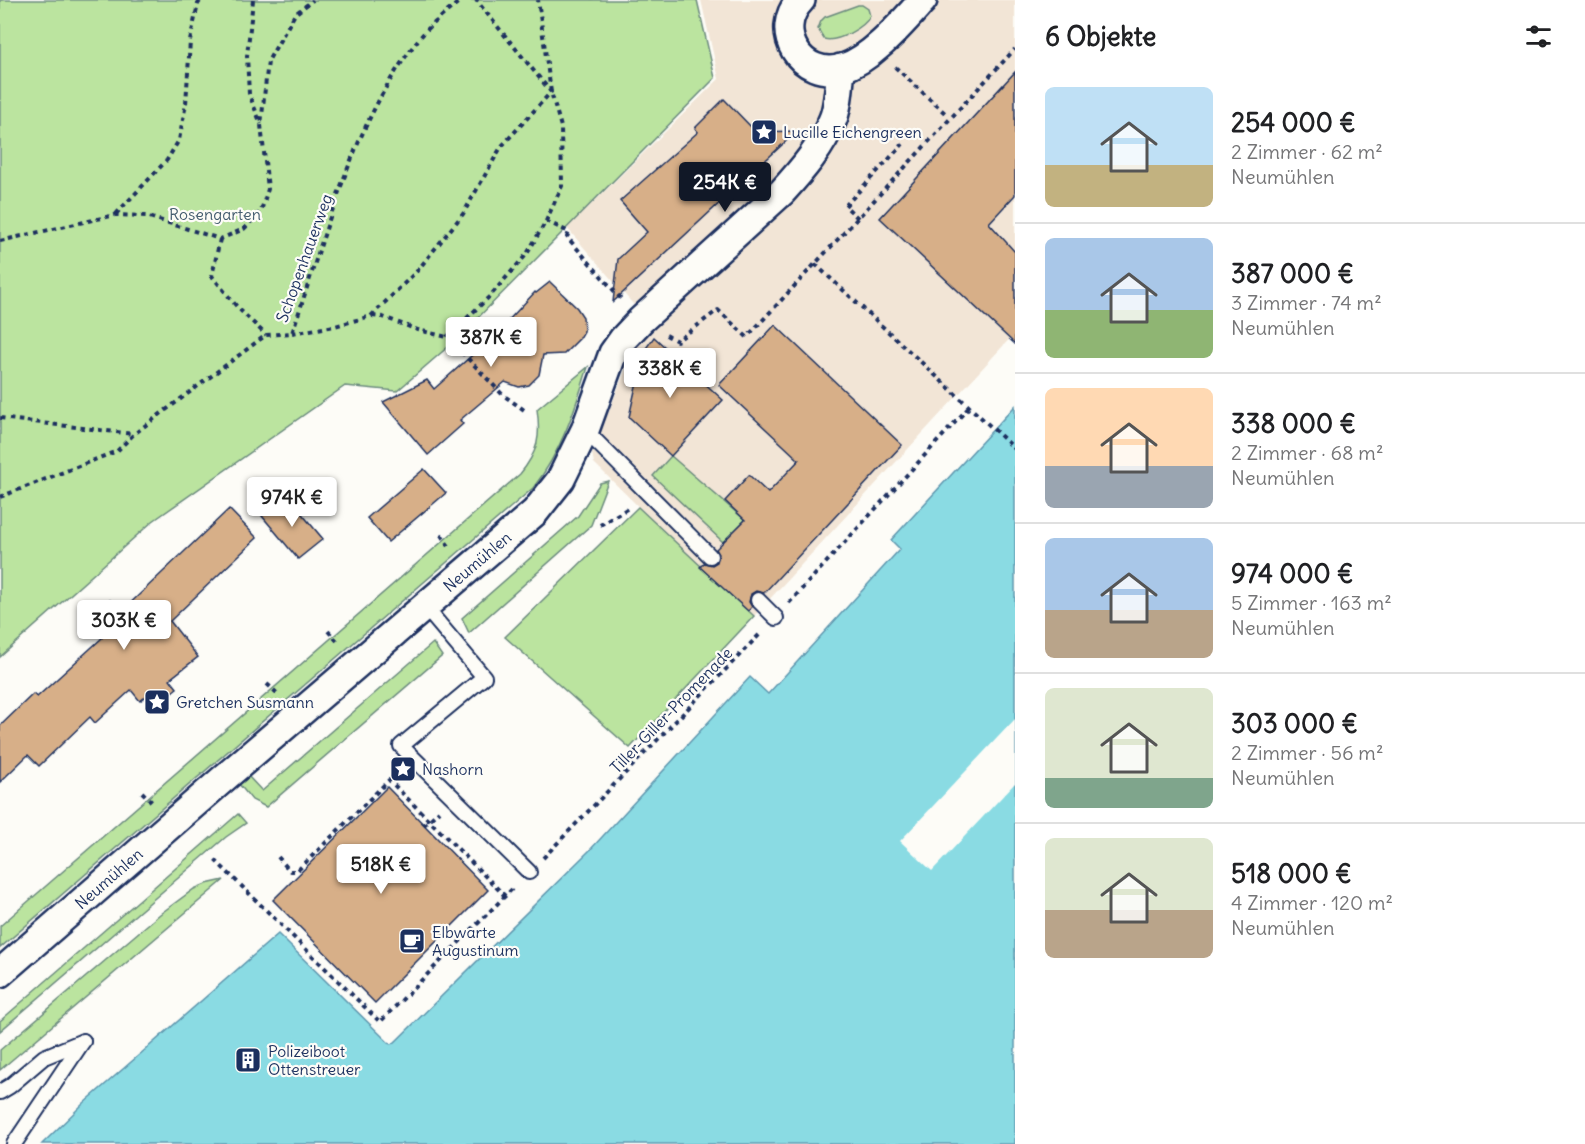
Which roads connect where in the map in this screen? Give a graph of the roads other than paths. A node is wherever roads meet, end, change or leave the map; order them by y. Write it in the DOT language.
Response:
graph roads {
  1 [pos="801,0"];
  2 [pos="923,0"];
  3 [pos="841,68"];
  4 [pos="585,430"];
  5 [pos="710,556"];
  6 [pos="758,600"];
  7 [pos="425,607"];
  8 [pos="776,618"];
  9 [pos="529,872"];
  10 [pos="0,973"];
  11 [pos="0,1092"];
  12 [pos="14,1144"];
  1 -- 3 [label="street"];
  2 -- 3 [label="street"];
  3 -- 4 [label="street, Neumühlen"];
  4 -- 5 [label="lane"];
  4 -- 7 [label="street, Neumühlen"];
  6 -- 8 [label="lane"];
  7 -- 9 [label="lane"];
  7 -- 10 [label="street, Neumühlen"];
  11 -- 12 [label="lane"];
}
